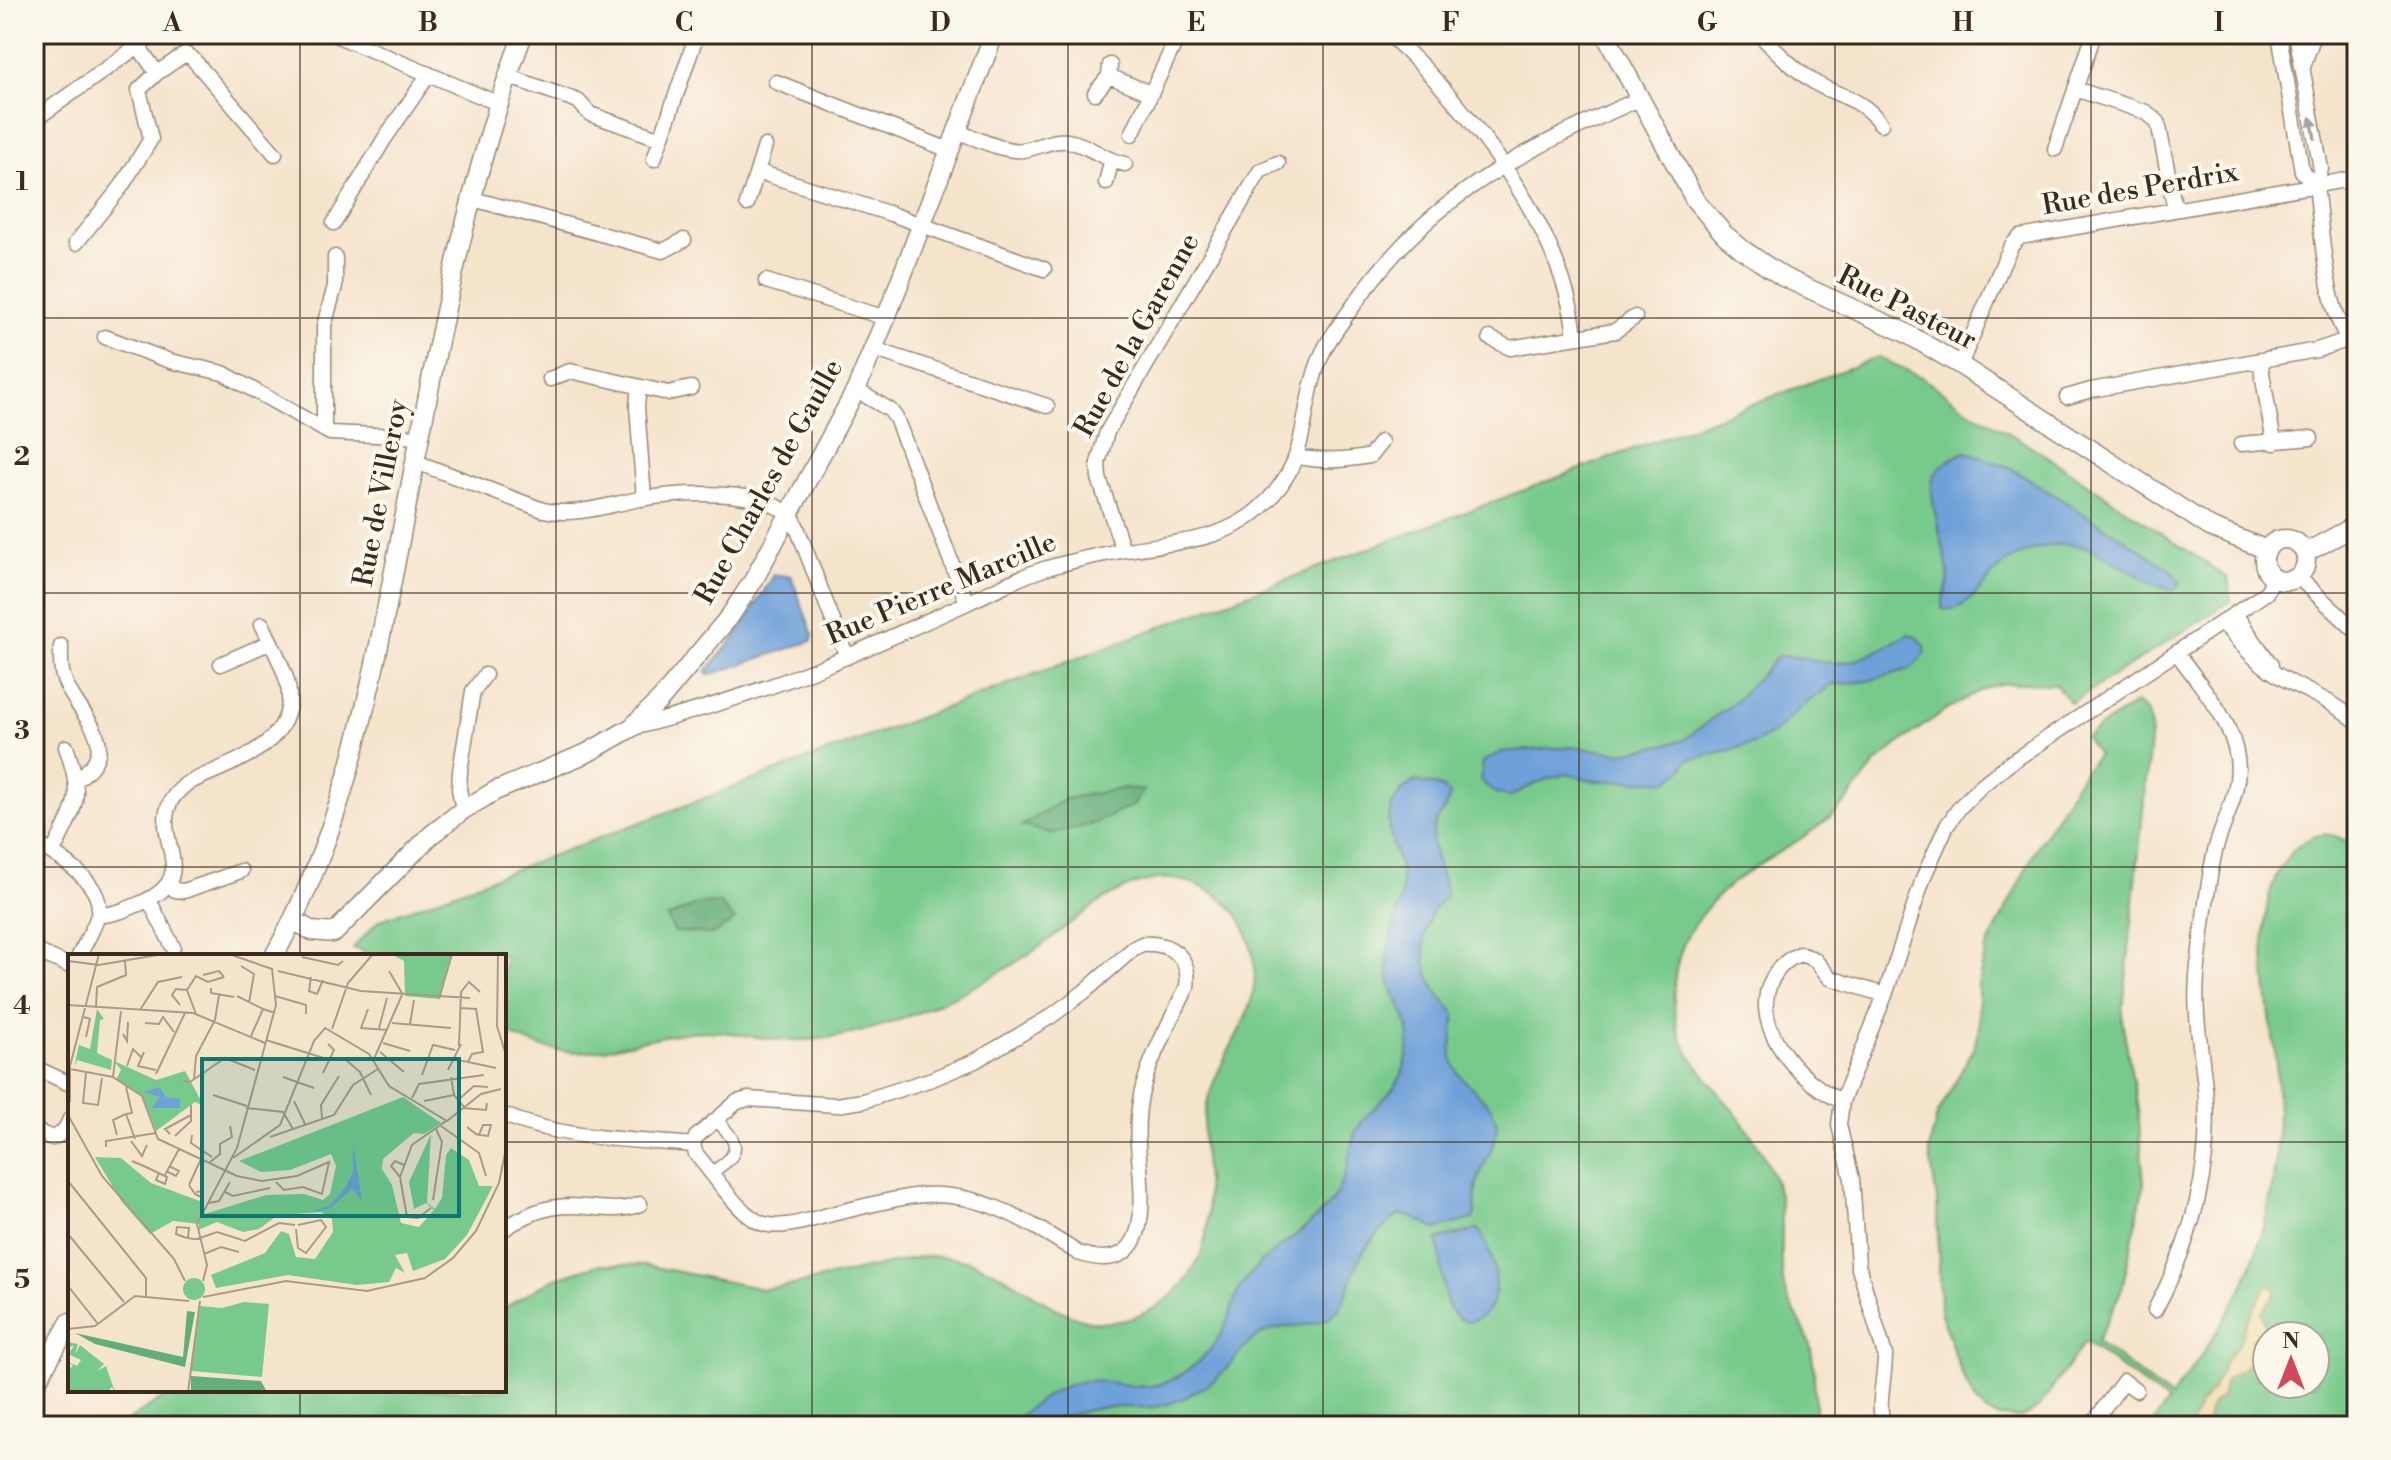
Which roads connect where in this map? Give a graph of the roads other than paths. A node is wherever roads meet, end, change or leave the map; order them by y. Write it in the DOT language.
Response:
graph roads {
  1 [pos="155,34"];
  2 [pos="333,34"];
  3 [pos="523,34"];
  4 [pos="697,34"];
  5 [pos="994,34"];
  6 [pos="1179,34"];
  7 [pos="1389,34"];
  8 [pos="1605,34"];
  9 [pos="1759,34"];
  10 [pos="2094,34"];
  11 [pos="2279,34"];
  12 [pos="2296,34"];
  13 [pos="2314,34"];
  14 [pos="138,46"];
  15 [pos="2303,68"];
  16 [pos="157,73"];
  17 [pos="429,74"];
  18 [pos="507,76"];
  19 [pos="776,82"];
  20 [pos="2075,89"];
  21 [pos="1095,93"];
  22 [pos="1150,93"];
  23 [pos="1639,99"];
  24 [pos="2291,101"];
  25 [pos="497,103"];
  26 [pos="34,120"];
  27 [pos="1881,124"];
  28 [pos="956,131"];
  29 [pos="1132,134"];
  30 [pos="661,139"];
  31 [pos="765,146"];
  32 [pos="2055,149"];
  33 [pos="949,150"];
  34 [pos="275,154"];
  35 [pos="654,159"];
  36 [pos="1278,163"];
  37 [pos="1502,166"];
  38 [pos="759,172"];
  39 [pos="2357,178"];
  40 [pos="1106,183"];
  41 [pos="2315,186"];
  42 [pos="473,199"];
  43 [pos="747,204"];
  44 [pos="2175,210"];
  45 [pos="334,223"];
  46 [pos="920,226"];
  47 [pos="684,240"];
  48 [pos="76,243"];
  49 [pos="335,257"];
  50 [pos="1044,269"];
  51 [pos="774,287"];
  52 [pos="1635,317"];
  53 [pos="886,318"];
  54 [pos="105,337"];
  55 [pos="1575,337"];
  56 [pos="1490,338"];
  57 [pos="2352,346"];
  58 [pos="873,349"];
  59 [pos="2260,361"];
  60 [pos="1960,365"];
  61 [pos="550,379"];
  62 [pos="639,387"];
  63 [pos="691,388"];
  64 [pos="856,390"];
  65 [pos="2067,397"];
  66 [pos="1047,406"];
  67 [pos="324,430"];
  68 [pos="421,437"];
  69 [pos="2311,438"];
  70 [pos="1381,442"];
  71 [pos="2274,443"];
  72 [pos="2241,444"];
  73 [pos="1298,457"];
  74 [pos="416,462"];
  75 [pos="644,498"];
  76 [pos="789,514"];
  77 [pos="2357,525"];
  78 [pos="1123,550"];
  79 [pos="2267,550"];
  80 [pos="2305,553"];
  81 [pos="2298,577"];
  82 [pos="2274,578"];
  83 [pos="967,603"];
  84 [pos="2229,618"];
  85 [pos="262,624"];
  86 [pos="2357,632"];
  87 [pos="271,642"];
  88 [pos="61,646"];
  89 [pos="2177,653"];
  90 [pos="847,657"];
  91 [pos="221,664"];
  92 [pos="485,675"];
  93 [pos="2357,722"];
  94 [pos="631,728"];
  95 [pos="66,747"];
  96 [pos="76,780"];
  97 [pos="463,810"];
  98 [pos="34,842"];
  99 [pos="53,852"];
  100 [pos="241,871"];
  101 [pos="168,883"];
  102 [pos="149,900"];
  103 [pos="98,915"];
  104 [pos="293,920"];
  105 [pos="173,947"];
  106 [pos="34,950"];
  107 [pos="80,954"];
  108 [pos="275,954"];
  109 [pos="68,965"];
  110 [pos="1885,995"];
  111 [pos="34,1067"];
  112 [pos="68,1083"];
  113 [pos="1842,1101"];
  114 [pos="506,1116"];
  115 [pos="715,1119"];
  116 [pos="68,1124"];
  117 [pos="34,1130"];
  118 [pos="693,1145"];
  119 [pos="712,1172"];
  120 [pos="640,1204"];
  121 [pos="506,1228"];
  122 [pos="2155,1310"];
  123 [pos="68,1330"];
  124 [pos="63,1350"];
  125 [pos="34,1386"];
  126 [pos="2136,1390"];
  127 [pos="1883,1426"];
  128 [pos="2091,1426"];
  1 -- 14 [label="street"];
  2 -- 17 [label="street"];
  3 -- 18 [label="street, Rue de Villeroy"];
  4 -- 30 [label="street"];
  5 -- 28 [label="street, Rue Charles de Gaulle"];
  6 -- 22 [label="street"];
  7 -- 37 [label="street"];
  8 -- 23 [label="street, Rue Pasteur"];
  9 -- 27 [label="street"];
  10 -- 20 [label="street"];
  11 -- 24 [label="street"];
  12 -- 15 [label="street"];
  13 -- 15 [label="street"];
  14 -- 16 [label="street"];
  14 -- 26 [label="street"];
  15 -- 24 [label="street"];
  41 -- 15 [label="street, one-way"];
  16 -- 34 [label="street"];
  16 -- 48 [label="street"];
  17 -- 25 [label="street"];
  17 -- 45 [label="street"];
  18 -- 25 [label="street, Rue de Villeroy"];
  18 -- 30 [label="street"];
  19 -- 33 [label="street"];
  20 -- 32 [label="street"];
  20 -- 44 [label="street"];
  21 -- 22 [label="street"];
  22 -- 29 [label="street"];
  23 -- 37 [label="street, Rue Pierre Marcille"];
  23 -- 60 [label="street, Rue Pasteur"];
  24 -- 41 [label="street"];
  25 -- 42 [label="street, Rue de Villeroy"];
  28 -- 33 [label="street, Rue Charles de Gaulle"];
  28 -- 40 [label="street"];
  30 -- 35 [label="street"];
  31 -- 38 [label="street"];
  33 -- 46 [label="street, Rue Charles de Gaulle"];
  36 -- 78 [label="street, Rue de la Garenne"];
  37 -- 55 [label="street"];
  37 -- 73 [label="street, Rue Pierre Marcille"];
  38 -- 43 [label="street"];
  38 -- 46 [label="street"];
  39 -- 41 [label="street, Rue des Perdrix"];
  41 -- 44 [label="street, Rue des Perdrix"];
  41 -- 57 [label="street"];
  42 -- 47 [label="street"];
  42 -- 68 [label="street, Rue de Villeroy"];
  44 -- 60 [label="street, Rue des Perdrix"];
  46 -- 50 [label="street"];
  46 -- 53 [label="street, Rue Charles de Gaulle"];
  49 -- 67 [label="street"];
  51 -- 53 [label="street"];
  52 -- 55 [label="street"];
  53 -- 58 [label="street, Rue Charles de Gaulle"];
  54 -- 67 [label="street"];
  55 -- 56 [label="street"];
  57 -- 59 [label="street"];
  58 -- 64 [label="street, Rue Charles de Gaulle"];
  58 -- 66 [label="street"];
  59 -- 65 [label="street"];
  59 -- 71 [label="street"];
  60 -- 79 [label="street, Rue Pasteur"];
  61 -- 62 [label="street"];
  62 -- 63 [label="street"];
  62 -- 75 [label="street"];
  64 -- 76 [label="street, Rue Charles de Gaulle"];
  64 -- 83 [label="street"];
  67 -- 68 [label="street"];
  68 -- 74 [label="street, Rue de Villeroy"];
  69 -- 71 [label="street"];
  70 -- 73 [label="street"];
  71 -- 72 [label="street"];
  73 -- 78 [label="street, Rue Pierre Marcille"];
  74 -- 75 [label="street"];
  74 -- 104 [label="street, Rue de Villeroy"];
  75 -- 76 [label="street"];
  76 -- 90 [label="street"];
  76 -- 94 [label="street, Rue Charles de Gaulle"];
  77 -- 80 [label="street"];
  78 -- 83 [label="street, Rue Pierre Marcille"];
  79 -- 80 [label="street"];
  79 -- 82 [label="street"];
  80 -- 81 [label="street"];
  81 -- 82 [label="street"];
  81 -- 86 [label="street"];
  82 -- 84 [label="street"];
  83 -- 90 [label="street, Rue Pierre Marcille"];
  84 -- 89 [label="street"];
  84 -- 93 [label="street"];
  85 -- 87 [label="street"];
  87 -- 91 [label="street"];
  87 -- 101 [label="street"];
  88 -- 96 [label="street"];
  89 -- 110 [label="street"];
  89 -- 122 [label="street"];
  90 -- 94 [label="street, Rue Pierre Marcille"];
  92 -- 97 [label="street"];
  94 -- 97 [label="street, Rue Charles de Gaulle"];
  95 -- 96 [label="street"];
  96 -- 99 [label="street"];
  97 -- 104 [label="street, Rue Charles de Gaulle"];
  98 -- 99 [label="street"];
  99 -- 103 [label="street"];
  100 -- 101 [label="street"];
  101 -- 102 [label="street"];
  102 -- 103 [label="street"];
  102 -- 105 [label="street"];
  103 -- 107 [label="street"];
  104 -- 108 [label="street, Rue de Villeroy"];
  106 -- 109 [label="street"];
  110 -- 113 [label="street"];
  110 -- 113 [label="street"];
  111 -- 112 [label="street"];
  113 -- 127 [label="street"];
  114 -- 118 [label="street"];
  115 -- 118 [label="street"];
  115 -- 119 [label="street"];
  115 -- 119 [label="street"];
  116 -- 117 [label="street"];
  118 -- 119 [label="street"];
  120 -- 121 [label="street"];
  123 -- 124 [label="street"];
  124 -- 125 [label="street"];
  126 -- 128 [label="street"];
}
